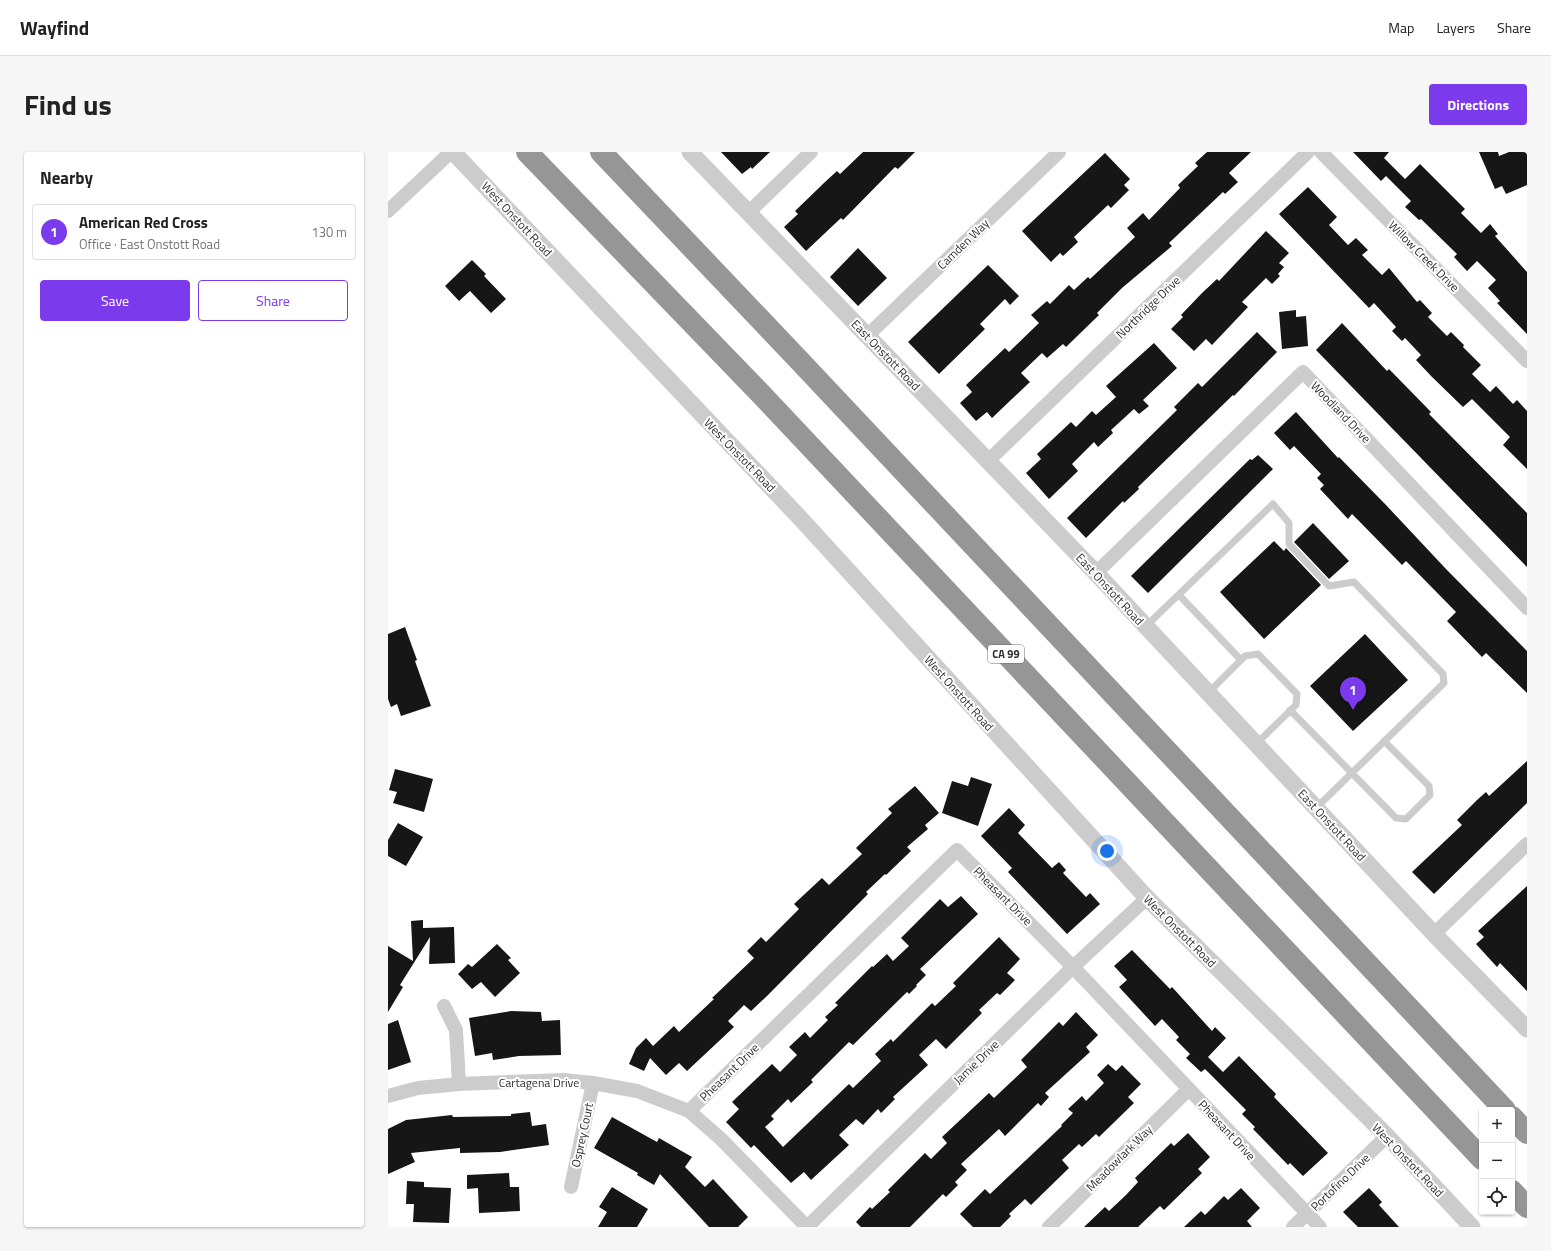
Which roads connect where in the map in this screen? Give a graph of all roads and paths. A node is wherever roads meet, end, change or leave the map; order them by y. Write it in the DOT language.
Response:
graph roads {
  1 [pos="452,152"];
  2 [pos="527,152"];
  3 [pos="600,152"];
  4 [pos="690,152"];
  5 [pos="811,152"];
  6 [pos="1059,152"];
  7 [pos="1308,152"];
  8 [pos="1322,152"];
  9 [pos="388,211"];
  10 [pos="749,212"];
  11 [pos="866,336"];
  12 [pos="1527,361"];
  13 [pos="988,461"];
  14 [pos="1096,573"];
  15 [pos="1179,595"];
  16 [pos="1527,608"];
  17 [pos="1146,627"];
  18 [pos="1241,660"];
  19 [pos="1208,693"];
  20 [pos="1290,710"];
  21 [pos="1384,741"];
  22 [pos="1256,744"];
  23 [pos="1352,773"];
  24 [pos="1316,808"];
  25 [pos="1527,844"];
  26 [pos="1146,898"];
  27 [pos="1434,934"];
  28 [pos="1072,967"];
  29 [pos="444,1006"];
  30 [pos="1527,1029"];
  31 [pos="593,1083"];
  32 [pos="459,1084"];
  33 [pos="1189,1089"];
  34 [pos="388,1096"];
  35 [pos="1502,1107"];
  36 [pos="689,1111"];
  37 [pos="1515,1120"];
  38 [pos="1527,1133"];
  39 [pos="1386,1136"];
  40 [pos="1479,1156"];
  41 [pos="571,1187"];
  42 [pos="1515,1194"];
  43 [pos="1527,1207"];
  44 [pos="1306,1214"];
  45 [pos="807,1227"];
  46 [pos="1049,1227"];
  47 [pos="1293,1227"];
  48 [pos="1320,1227"];
  49 [pos="1472,1227"];
  1 -- 9 [label="street"];
  1 -- 26 [label="street, West Onstott Road"];
  2 -- 40 [label="highway, CA 99"];
  3 -- 35 [label="highway"];
  4 -- 10 [label="street, East Onstott Road"];
  5 -- 10 [label="street"];
  6 -- 11 [label="street, Camden Way"];
  7 -- 13 [label="street, Northridge Drive"];
  8 -- 12 [label="street, Willow Creek Drive"];
  10 -- 11 [label="street, East Onstott Road"];
  11 -- 13 [label="street, East Onstott Road"];
  13 -- 14 [label="street, East Onstott Road"];
  14 -- 16 [label="street, Woodland Drive"];
  14 -- 17 [label="street, East Onstott Road"];
  15 -- 17 [label="lane"];
  15 -- 18 [label="lane"];
  15 -- 21 [label="lane"];
  17 -- 19 [label="street, East Onstott Road"];
  18 -- 19 [label="lane"];
  18 -- 20 [label="lane"];
  19 -- 22 [label="street, East Onstott Road"];
  20 -- 22 [label="lane"];
  20 -- 23 [label="lane"];
  21 -- 23 [label="lane"];
  21 -- 23 [label="lane"];
  22 -- 24 [label="street, East Onstott Road"];
  23 -- 24 [label="lane"];
  24 -- 27 [label="street, East Onstott Road"];
  25 -- 27 [label="street"];
  26 -- 28 [label="street, Jamie Drive"];
  26 -- 39 [label="street, West Onstott Road"];
  27 -- 30 [label="street, East Onstott Road"];
  28 -- 33 [label="street, Pheasant Drive"];
  28 -- 36 [label="street, Pheasant Drive"];
  28 -- 45 [label="street, Jamie Drive"];
  29 -- 32 [label="street"];
  31 -- 32 [label="street, Cartagena Drive"];
  31 -- 36 [label="street, Cartagena Drive"];
  31 -- 41 [label="street, Osprey Court"];
  32 -- 34 [label="street, Cartagena Drive"];
  33 -- 44 [label="street, Pheasant Drive"];
  33 -- 46 [label="street, Meadowlark Way"];
  36 -- 45 [label="street, Cartagena Drive"];
  37 -- 38 [label="highway"];
  39 -- 44 [label="street, Portofino Drive"];
  39 -- 49 [label="street, West Onstott Road"];
  42 -- 43 [label="highway"];
  44 -- 47 [label="street, Portofino Drive"];
  44 -- 48 [label="street, Pheasant Drive"];
}
